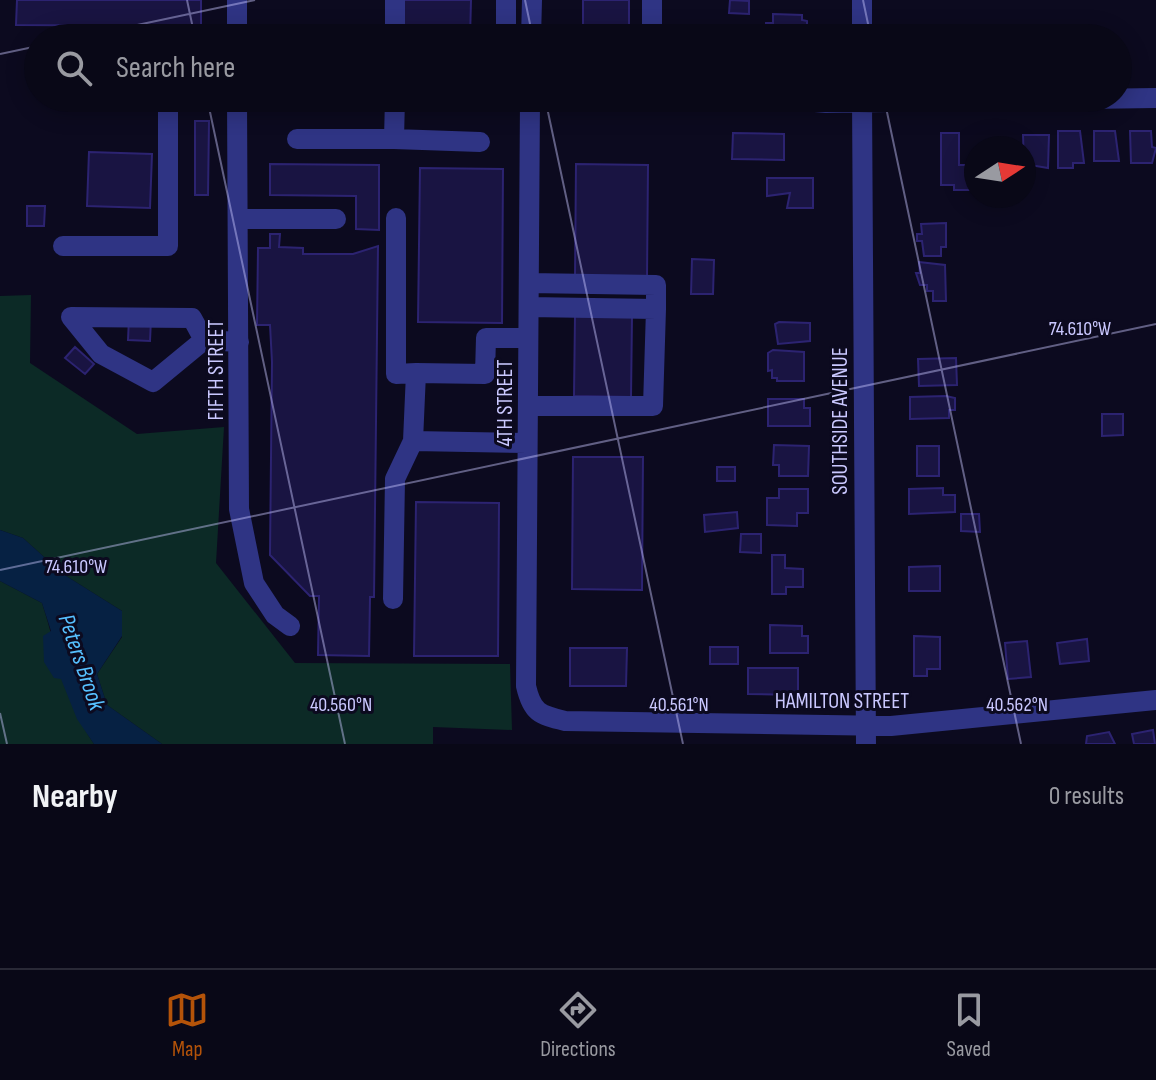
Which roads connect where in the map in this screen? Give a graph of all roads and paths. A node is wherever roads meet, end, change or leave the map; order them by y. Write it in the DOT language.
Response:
graph roads {
  1 [pos="237,0"];
  2 [pos="395,0"];
  3 [pos="506,0"];
  4 [pos="532,0"];
  5 [pos="652,0"];
  6 [pos="862,0"];
  7 [pos="237,24"];
  8 [pos="395,24"];
  9 [pos="506,24"];
  10 [pos="531,24"];
  11 [pos="652,24"];
  12 [pos="862,24"];
  13 [pos="1132,98"];
  14 [pos="1156,98"];
  15 [pos="168,112"];
  16 [pos="237,112"];
  17 [pos="395,112"];
  18 [pos="533,112"];
  19 [pos="862,112"];
  20 [pos="297,139"];
  21 [pos="394,139"];
  22 [pos="480,142"];
  23 [pos="396,218"];
  24 [pos="238,219"];
  25 [pos="336,219"];
  26 [pos="63,246"];
  27 [pos="529,283"];
  28 [pos="529,307"];
  29 [pos="656,309"];
  30 [pos="528,338"];
  31 [pos="204,340"];
  32 [pos="239,342"];
  33 [pos="416,373"];
  34 [pos="528,406"];
  35 [pos="413,441"];
  36 [pos="527,443"];
  37 [pos="393,599"];
  38 [pos="290,626"];
  39 [pos="1156,700"];
  40 [pos="531,707"];
  41 [pos="865,735"];
  1 -- 7 [label="street"];
  2 -- 8 [label="street"];
  3 -- 9 [label="street"];
  4 -- 10 [label="street"];
  5 -- 11 [label="street"];
  6 -- 12 [label="street"];
  13 -- 14 [label="street"];
  15 -- 26 [label="street"];
  16 -- 24 [label="street, FIFTH STREET"];
  17 -- 21 [label="street"];
  18 -- 27 [label="street, 4TH STREET"];
  19 -- 41 [label="street, SOUTHSIDE AVENUE"];
  20 -- 21 [label="street"];
  21 -- 22 [label="street"];
  23 -- 33 [label="street"];
  24 -- 25 [label="street"];
  24 -- 32 [label="street, FIFTH STREET"];
  27 -- 28 [label="street, 4TH STREET"];
  27 -- 29 [label="street"];
  28 -- 29 [label="street"];
  28 -- 30 [label="street, 4TH STREET"];
  29 -- 34 [label="street"];
  30 -- 33 [label="street"];
  30 -- 34 [label="street, 4TH STREET"];
  31 -- 31 [label="street"];
  31 -- 32 [label="street"];
  32 -- 38 [label="street, FIFTH STREET"];
  33 -- 35 [label="street"];
  34 -- 36 [label="street, 4TH STREET"];
  35 -- 36 [label="street"];
  35 -- 37 [label="street"];
  36 -- 40 [label="street, 4TH STREET"];
  39 -- 41 [label="street, HAMILTON STREET"];
  40 -- 41 [label="street, HAMILTON STREET"];
}
